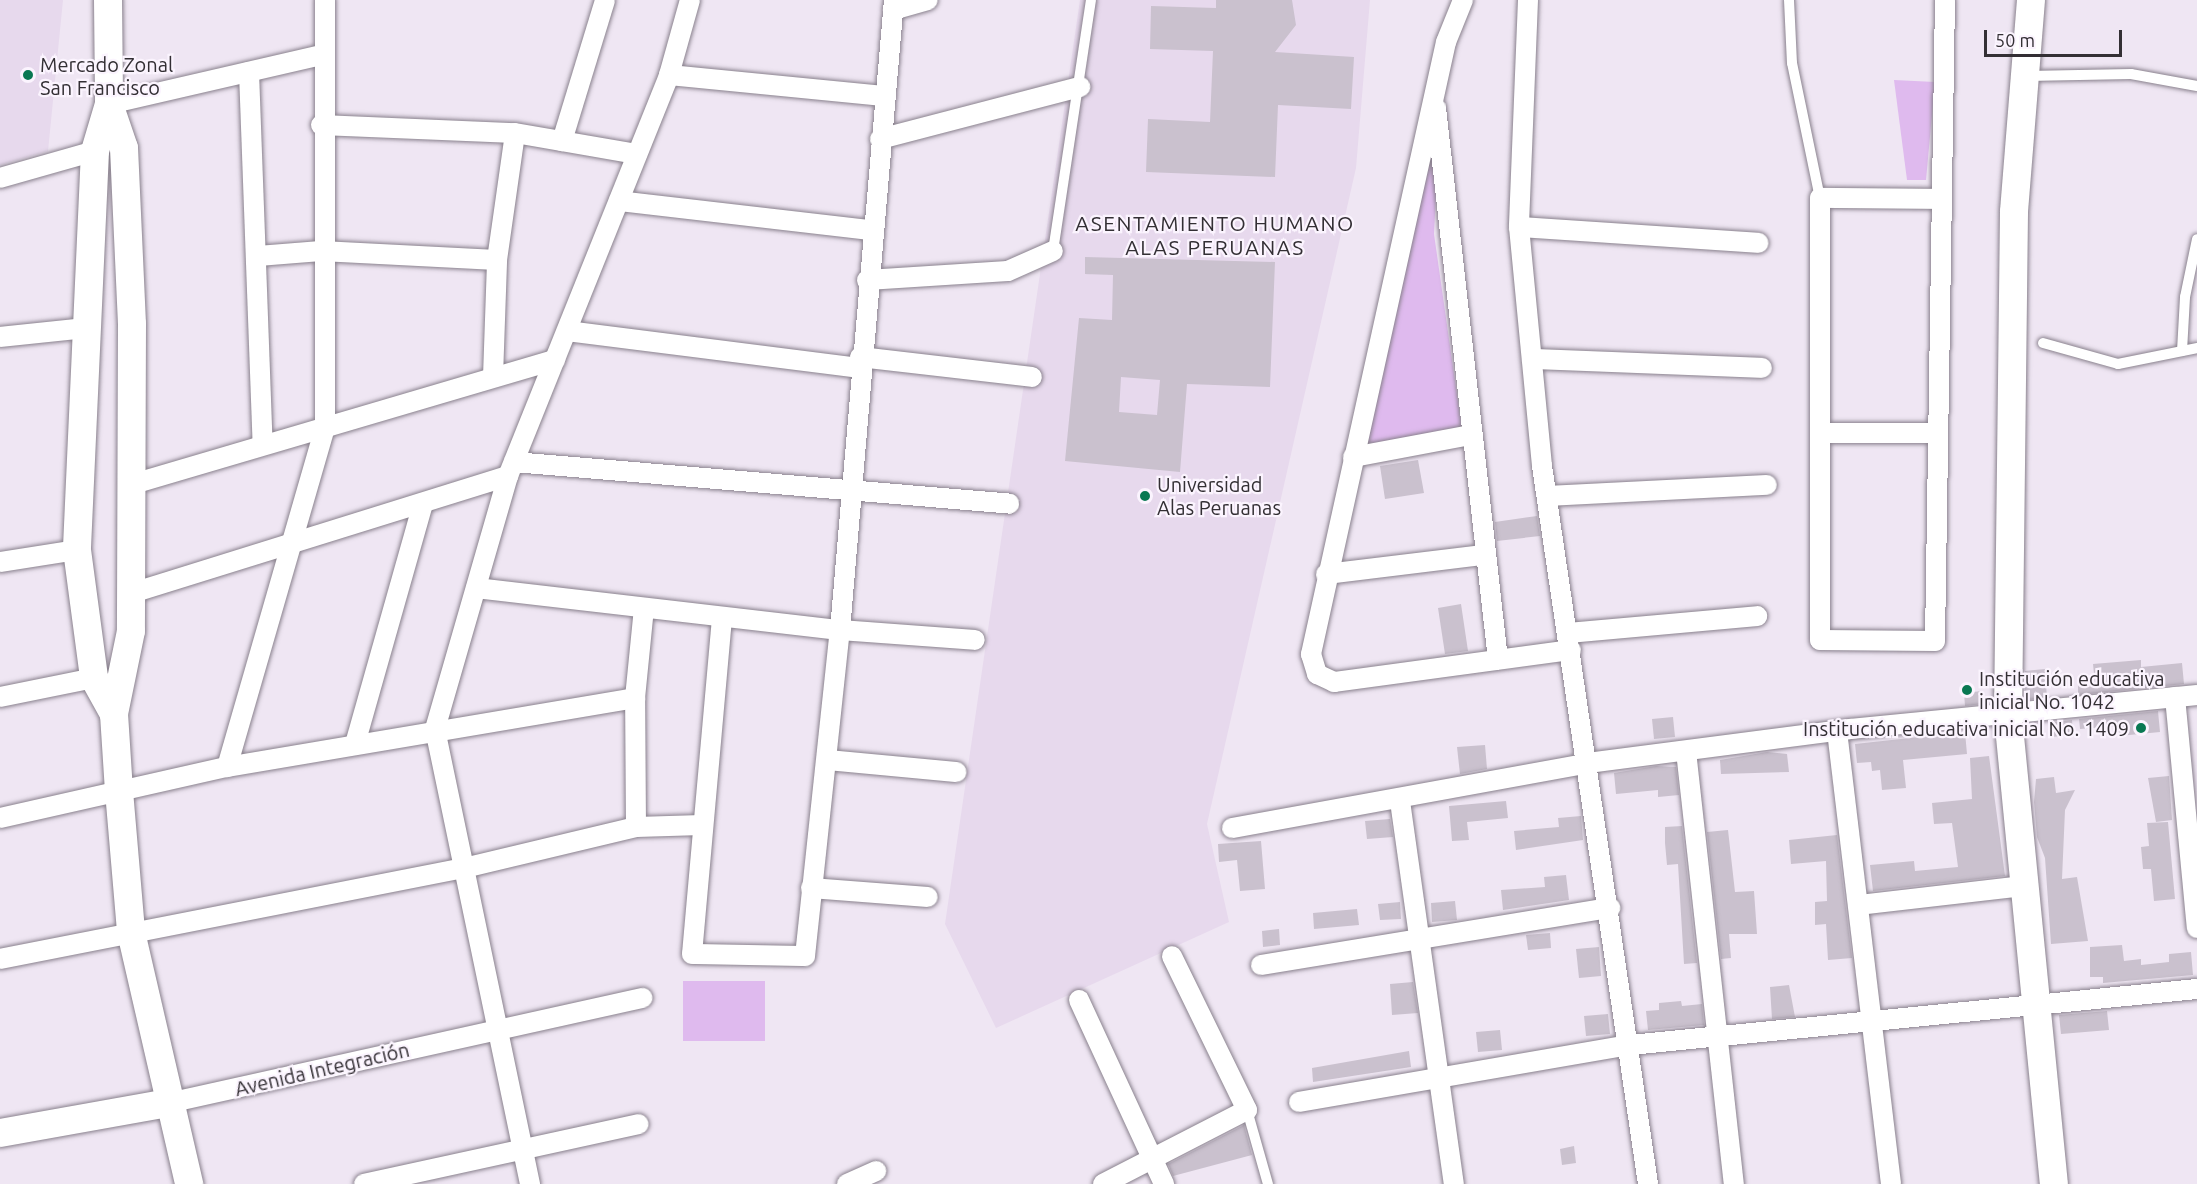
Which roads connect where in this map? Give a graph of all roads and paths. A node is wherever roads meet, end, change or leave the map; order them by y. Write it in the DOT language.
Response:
graph roads {
  1 [pos="108,0"];
  2 [pos="325,0"];
  3 [pos="604,0"];
  4 [pos="690,0"];
  5 [pos="928,0"];
  6 [pos="1091,0"];
  7 [pos="1463,0"];
  8 [pos="1528,0"];
  9 [pos="1789,0"];
  10 [pos="1945,0"];
  11 [pos="2031,0"];
  12 [pos="893,5"];
  13 [pos="321,55"];
  14 [pos="249,72"];
  15 [pos="669,75"];
  16 [pos="2025,76"];
  17 [pos="2197,86"];
  18 [pos="1080,87"];
  19 [pos="884,96"];
  20 [pos="1434,99"];
  21 [pos="109,104"];
  22 [pos="321,125"];
  23 [pos="515,133"];
  24 [pos="880,139"];
  25 [pos="562,141"];
  26 [pos="95,151"];
  27 [pos="637,154"];
  28 [pos="0,178"];
  29 [pos="1820,198"];
  30 [pos="1939,200"];
  31 [pos="619,201"];
  32 [pos="1519,227"];
  33 [pos="871,230"];
  34 [pos="2197,239"];
  35 [pos="1758,243"];
  36 [pos="321,250"];
  37 [pos="1053,251"];
  38 [pos="258,256"];
  39 [pos="497,260"];
  40 [pos="867,280"];
  41 [pos="86,328"];
  42 [pos="567,331"];
  43 [pos="0,337"];
  44 [pos="2043,343"];
  45 [pos="2197,348"];
  46 [pos="2182,351"];
  47 [pos="1532,359"];
  48 [pos="555,360"];
  49 [pos="860,363"];
  50 [pos="1762,368"];
  51 [pos="493,377"];
  52 [pos="1032,377"];
  53 [pos="325,427"];
  54 [pos="1821,433"];
  55 [pos="1937,433"];
  56 [pos="1470,435"];
  57 [pos="263,445"];
  58 [pos="1353,457"];
  59 [pos="511,469"];
  60 [pos="132,484"];
  61 [pos="1767,485"];
  62 [pos="847,494"];
  63 [pos="1547,496"];
  64 [pos="423,503"];
  65 [pos="1009,504"];
  66 [pos="291,546"];
  67 [pos="77,550"];
  68 [pos="1484,555"];
  69 [pos="0,562"];
  70 [pos="1326,574"];
  71 [pos="476,588"];
  72 [pos="132,593"];
  73 [pos="644,608"];
  74 [pos="1757,616"];
  75 [pos="722,618"];
  76 [pos="840,630"];
  77 [pos="975,639"];
  78 [pos="1570,641"];
  79 [pos="1498,660"];
  80 [pos="94,678"];
  81 [pos="2197,695"];
  82 [pos="0,697"];
  83 [pos="2175,697"];
  84 [pos="635,699"];
  85 [pos="114,714"];
  86 [pos="2008,716"];
  87 [pos="435,729"];
  88 [pos="1837,731"];
  89 [pos="355,744"];
  90 [pos="1686,750"];
  91 [pos="827,760"];
  92 [pos="1588,763"];
  93 [pos="227,767"];
  94 [pos="956,772"];
  95 [pos="119,791"];
  96 [pos="1400,801"];
  97 [pos="0,818"];
  98 [pos="702,825"];
  99 [pos="636,827"];
  100 [pos="1232,828"];
  101 [pos="460,869"];
  102 [pos="2022,886"];
  103 [pos="811,888"];
  104 [pos="928,897"];
  105 [pos="1858,905"];
  106 [pos="1610,908"];
  107 [pos="2197,928"];
  108 [pos="130,932"];
  109 [pos="1420,942"];
  110 [pos="1172,956"];
  111 [pos="0,959"];
  112 [pos="1261,964"];
  113 [pos="2197,989"];
  114 [pos="643,998"];
  115 [pos="1079,1000"];
  116 [pos="2035,1004"];
  117 [pos="1874,1024"];
  118 [pos="495,1030"];
  119 [pos="1715,1038"];
  120 [pos="1630,1045"];
  121 [pos="1439,1075"];
  122 [pos="1299,1102"];
  123 [pos="168,1103"];
  124 [pos="1247,1110"];
  125 [pos="639,1124"];
  126 [pos="0,1133"];
  127 [pos="521,1149"];
  128 [pos="1154,1157"];
  129 [pos="876,1171"];
  130 [pos="189,1184"];
  131 [pos="364,1184"];
  132 [pos="530,1184"];
  133 [pos="847,1184"];
  134 [pos="1103,1184"];
  135 [pos="1164,1184"];
  136 [pos="1268,1184"];
  137 [pos="1454,1184"];
  138 [pos="1648,1184"];
  139 [pos="1734,1184"];
  140 [pos="1891,1184"];
  141 [pos="2054,1184"];
  1 -- 21 [label="street"];
  2 -- 13 [label="street"];
  3 -- 25 [label="street"];
  4 -- 15 [label="street"];
  5 -- 12 [label="street"];
  6 -- 18 [label="lane"];
  7 -- 20 [label="street"];
  8 -- 32 [label="street"];
  9 -- 29 [label="lane"];
  10 -- 30 [label="street"];
  11 -- 16 [label="street"];
  12 -- 19 [label="street"];
  13 -- 14 [label="street"];
  13 -- 22 [label="street"];
  14 -- 21 [label="street"];
  14 -- 38 [label="street"];
  15 -- 19 [label="street"];
  15 -- 27 [label="street"];
  16 -- 17 [label="lane"];
  16 -- 86 [label="street"];
  18 -- 24 [label="street"];
  18 -- 37 [label="lane"];
  19 -- 24 [label="street"];
  20 -- 56 [label="street"];
  20 -- 58 [label="street"];
  21 -- 26 [label="street"];
  21 -- 60 [label="street"];
  22 -- 23 [label="street"];
  22 -- 36 [label="street"];
  23 -- 25 [label="street"];
  23 -- 39 [label="street"];
  24 -- 33 [label="street"];
  25 -- 27 [label="street"];
  26 -- 28 [label="street"];
  26 -- 41 [label="street"];
  27 -- 31 [label="street"];
  29 -- 30 [label="street"];
  29 -- 54 [label="street"];
  30 -- 55 [label="street"];
  31 -- 33 [label="street"];
  31 -- 42 [label="street"];
  32 -- 35 [label="street"];
  32 -- 47 [label="street"];
  33 -- 40 [label="street"];
  34 -- 46 [label="lane"];
  36 -- 38 [label="street"];
  36 -- 39 [label="street"];
  36 -- 53 [label="street"];
  37 -- 40 [label="street"];
  38 -- 57 [label="street"];
  39 -- 51 [label="street"];
  40 -- 49 [label="street"];
  41 -- 43 [label="street"];
  41 -- 67 [label="street"];
  42 -- 48 [label="street"];
  42 -- 49 [label="street"];
  44 -- 46 [label="lane"];
  45 -- 46 [label="lane"];
  47 -- 50 [label="street"];
  47 -- 63 [label="street"];
  48 -- 51 [label="street"];
  48 -- 59 [label="street"];
  49 -- 52 [label="street"];
  49 -- 62 [label="street"];
  51 -- 53 [label="street"];
  53 -- 57 [label="street"];
  53 -- 66 [label="street"];
  54 -- 55 [label="street"];
  54 -- 55 [label="street"];
  56 -- 58 [label="street"];
  56 -- 68 [label="street"];
  57 -- 60 [label="street"];
  58 -- 70 [label="street"];
  59 -- 62 [label="street"];
  59 -- 64 [label="street"];
  59 -- 71 [label="street"];
  60 -- 72 [label="street"];
  61 -- 63 [label="street"];
  62 -- 65 [label="street"];
  62 -- 76 [label="street"];
  63 -- 78 [label="street"];
  64 -- 66 [label="street"];
  64 -- 89 [label="street"];
  66 -- 72 [label="street"];
  66 -- 93 [label="street"];
  67 -- 69 [label="street"];
  67 -- 80 [label="street"];
  68 -- 70 [label="street"];
  68 -- 79 [label="street"];
  70 -- 79 [label="street"];
  71 -- 73 [label="street"];
  71 -- 87 [label="street"];
  72 -- 85 [label="street"];
  73 -- 75 [label="street"];
  73 -- 84 [label="street"];
  74 -- 78 [label="street"];
  75 -- 76 [label="street"];
  75 -- 98 [label="street"];
  76 -- 77 [label="street"];
  76 -- 91 [label="street"];
  78 -- 79 [label="street"];
  78 -- 92 [label="street"];
  80 -- 82 [label="street"];
  80 -- 85 [label="street"];
  81 -- 83 [label="street"];
  83 -- 86 [label="street"];
  83 -- 107 [label="street"];
  84 -- 87 [label="street"];
  84 -- 99 [label="street"];
  85 -- 95 [label="street"];
  86 -- 88 [label="street"];
  86 -- 102 [label="street"];
  87 -- 89 [label="street"];
  87 -- 101 [label="street"];
  88 -- 90 [label="street"];
  88 -- 105 [label="street"];
  89 -- 93 [label="street"];
  90 -- 92 [label="street"];
  90 -- 119 [label="street"];
  91 -- 94 [label="street"];
  91 -- 103 [label="street"];
  92 -- 96 [label="street"];
  92 -- 106 [label="street"];
  93 -- 95 [label="street"];
  95 -- 97 [label="street"];
  95 -- 108 [label="street"];
  96 -- 100 [label="street"];
  96 -- 109 [label="street"];
  98 -- 99 [label="street"];
  98 -- 103 [label="street"];
  99 -- 101 [label="street"];
  101 -- 108 [label="street"];
  101 -- 118 [label="street"];
  102 -- 105 [label="street"];
  102 -- 116 [label="street"];
  103 -- 104 [label="street"];
  105 -- 117 [label="street"];
  106 -- 109 [label="street"];
  106 -- 120 [label="street"];
  108 -- 111 [label="street"];
  108 -- 123 [label="street"];
  109 -- 112 [label="street"];
  109 -- 121 [label="street"];
  110 -- 124 [label="street"];
  113 -- 116 [label="street"];
  114 -- 118 [label="street, Avenida Integración"];
  115 -- 128 [label="street"];
  116 -- 117 [label="street"];
  116 -- 141 [label="street"];
  117 -- 119 [label="street"];
  117 -- 140 [label="street"];
  118 -- 123 [label="street, Avenida Integración"];
  118 -- 127 [label="street"];
  119 -- 120 [label="street"];
  119 -- 139 [label="street"];
  120 -- 121 [label="street"];
  120 -- 138 [label="street"];
  121 -- 122 [label="street"];
  121 -- 137 [label="street"];
  123 -- 126 [label="street, Avenida Integración"];
  123 -- 130 [label="street"];
  124 -- 128 [label="street"];
  124 -- 136 [label="lane"];
  125 -- 127 [label="street"];
  127 -- 131 [label="street"];
  127 -- 132 [label="street"];
  128 -- 134 [label="street"];
  128 -- 135 [label="street"];
  129 -- 133 [label="street"];
}
